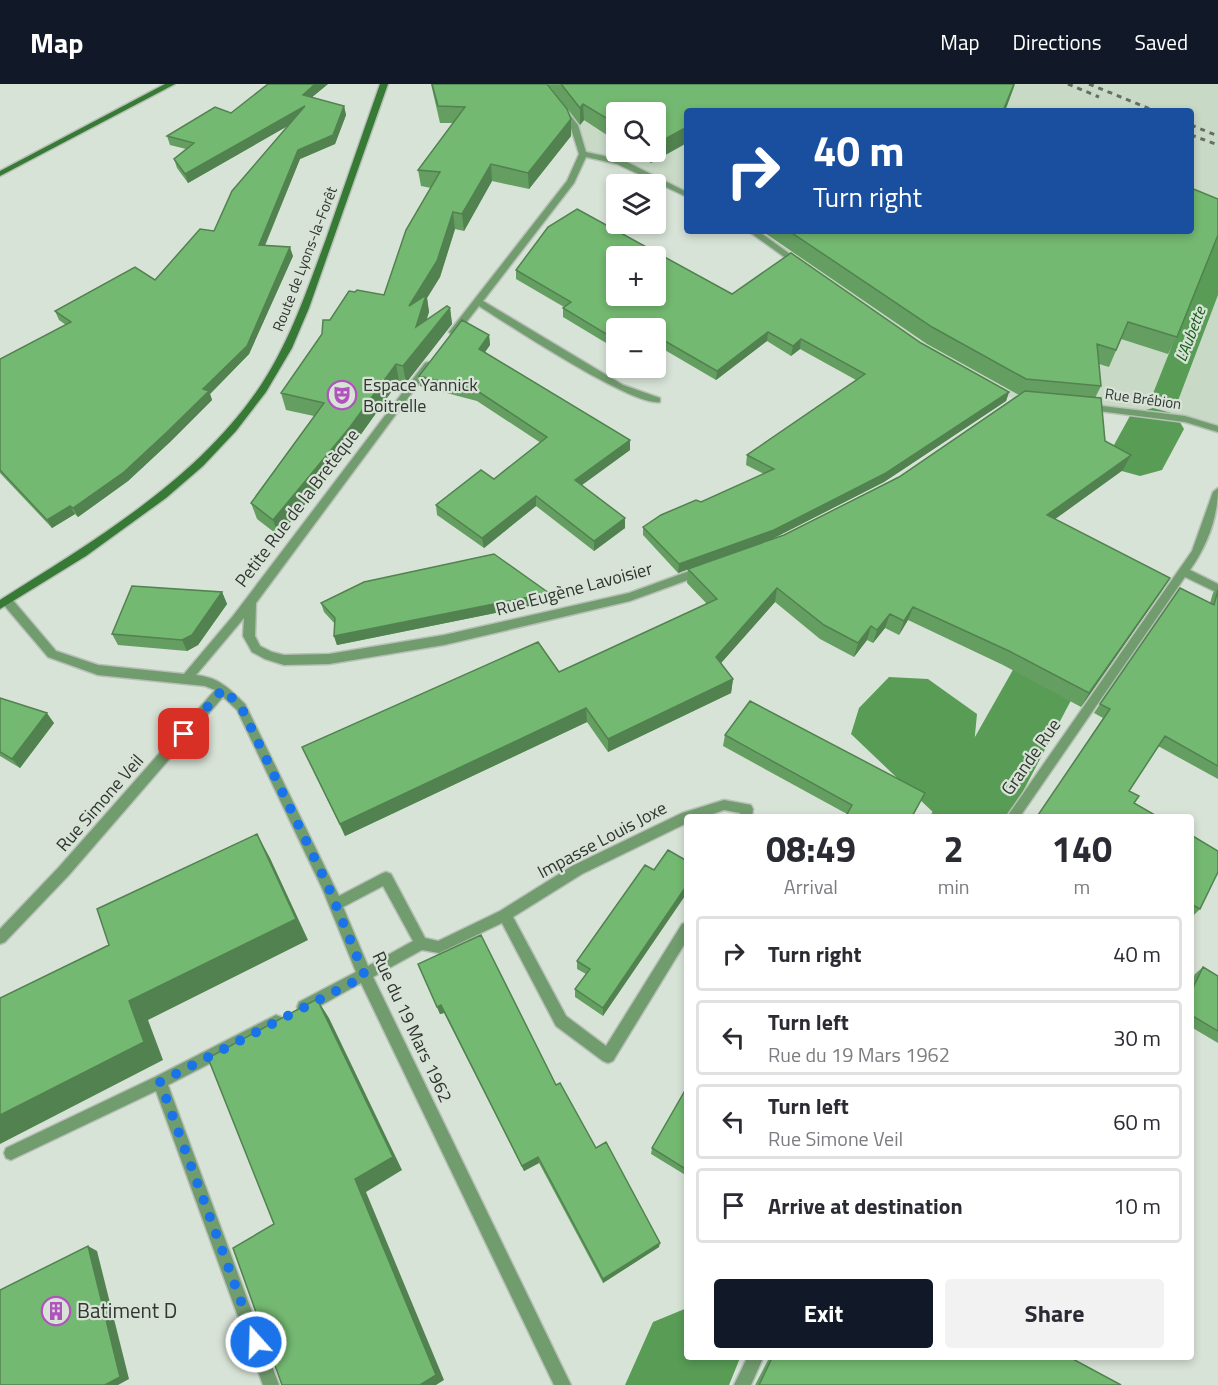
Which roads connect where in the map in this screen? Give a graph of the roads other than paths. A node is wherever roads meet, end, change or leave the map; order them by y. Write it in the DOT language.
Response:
graph roads {
  1 [pos="171,84"];
  2 [pos="384,84"];
  3 [pos="541,84"];
  4 [pos="583,154"];
  5 [pos="0,174"];
  6 [pos="684,194"];
  7 [pos="756,234"];
  8 [pos="806,268"];
  9 [pos="478,302"];
  10 [pos="450,337"];
  11 [pos="436,355"];
  12 [pos="657,400"];
  13 [pos="1079,406"];
  14 [pos="1218,429"];
  15 [pos="1218,492"];
  16 [pos="711,568"];
  17 [pos="1184,571"];
  18 [pos="1218,590"];
  19 [pos="250,601"];
  20 [pos="4,603"];
  21 [pos="187,678"];
  22 [pos="223,689"];
  23 [pos="696,814"];
  24 [pos="746,814"];
  25 [pos="1015,814"];
  26 [pos="684,818"];
  27 [pos="336,904"];
  28 [pos="505,915"];
  29 [pos="684,933"];
  30 [pos="0,938"];
  31 [pos="420,944"];
  32 [pos="365,976"];
  33 [pos="160,1082"];
  34 [pos="11,1153"];
  35 [pos="754,1360"];
  36 [pos="272,1385"];
  37 [pos="563,1385"];
  38 [pos="742,1385"];
  1 -- 5 [label="main road"];
  2 -- 20 [label="main road, Route de Lyons-la-Forêt"];
  3 -- 4 [label="street"];
  4 -- 6 [label="street"];
  4 -- 9 [label="street"];
  7 -- 8 [label="street"];
  9 -- 10 [label="street"];
  9 -- 12 [label="street"];
  11 -- 19 [label="street, Petite Rue de la Bretèque"];
  13 -- 14 [label="street, Rue Brébion"];
  15 -- 17 [label="street, Grande Rue"];
  16 -- 19 [label="street, Rue Eugène Lavoisier"];
  17 -- 18 [label="street"];
  17 -- 25 [label="street, Grande Rue"];
  19 -- 21 [label="street, Petite Rue de la Bretèque"];
  20 -- 21 [label="street"];
  21 -- 22 [label="street"];
  22 -- 27 [label="street, Rue du 19 Mars 1962"];
  22 -- 30 [label="street, Rue Simone Veil"];
  23 -- 24 [label="street, Impasse Louis Joxe"];
  26 -- 28 [label="street, Impasse Louis Joxe"];
  27 -- 31 [label="street"];
  27 -- 32 [label="street, Rue du 19 Mars 1962"];
  28 -- 29 [label="street"];
  28 -- 31 [label="street, Impasse Louis Joxe"];
  31 -- 32 [label="street, Impasse Louis Joxe"];
  32 -- 33 [label="street, Impasse Louis Joxe"];
  32 -- 37 [label="street, Rue du 19 Mars 1962"];
  33 -- 34 [label="street, Impasse Louis Joxe"];
  33 -- 36 [label="street"];
  35 -- 38 [label="street"];
}
